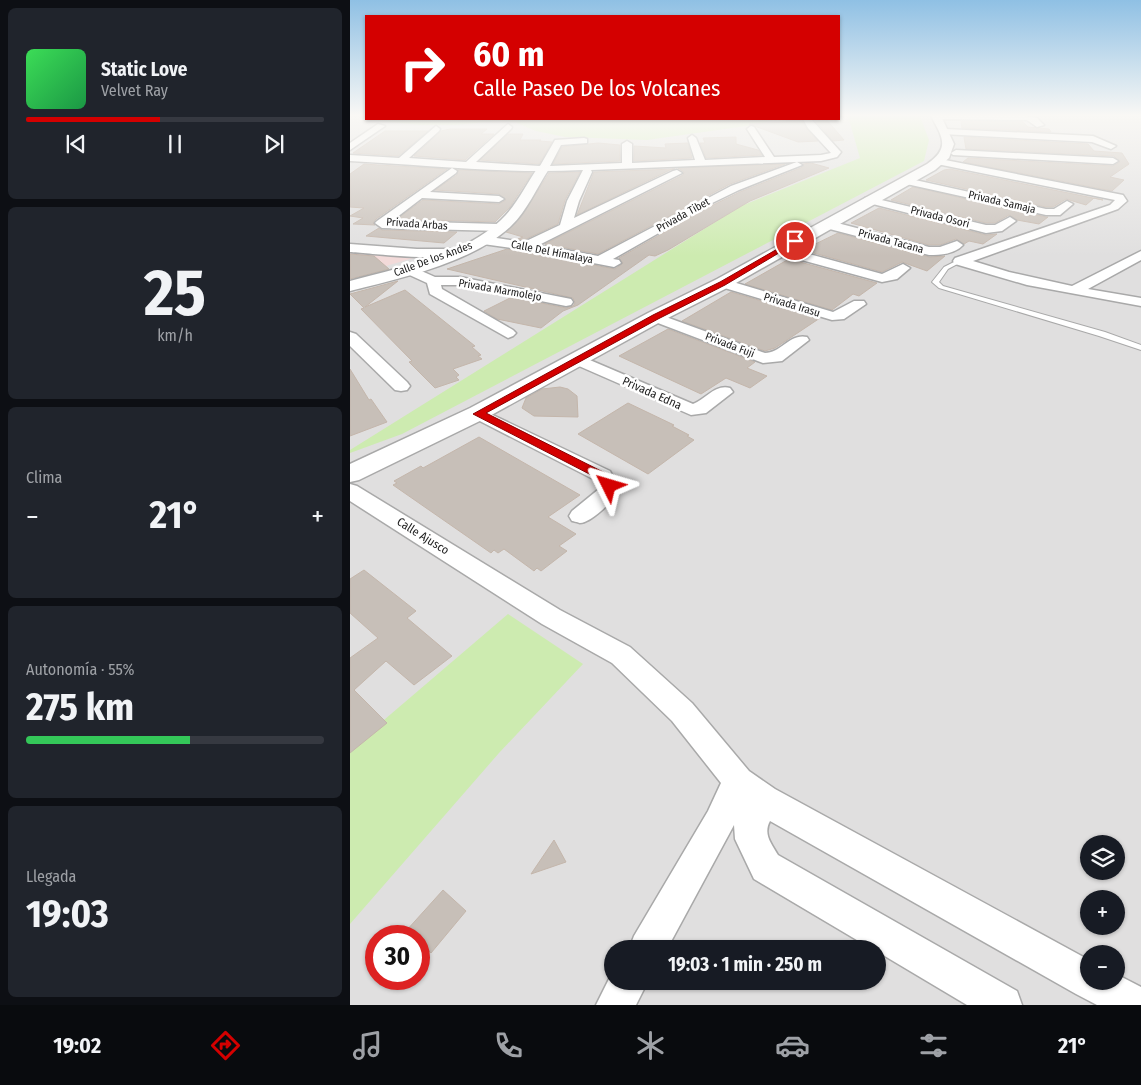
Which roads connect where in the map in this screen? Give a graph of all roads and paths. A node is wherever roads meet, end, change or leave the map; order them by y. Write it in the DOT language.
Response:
graph roads {
  1 [pos="426,163"];
  2 [pos="470,163"];
  3 [pos="546,163"];
  4 [pos="627,163"];
  5 [pos="684,163"];
  6 [pos="935,163"];
  7 [pos="970,163"];
  8 [pos="1067,163"];
  9 [pos="797,165"];
  10 [pos="467,166"];
  11 [pos="627,166"];
  12 [pos="543,169"];
  13 [pos="452,171"];
  14 [pos="1106,171"];
  15 [pos="587,172"];
  16 [pos="677,174"];
  17 [pos="906,181"];
  18 [pos="706,190"];
  19 [pos="722,194"];
  20 [pos="420,195"];
  21 [pos="499,198"];
  22 [pos="869,200"];
  23 [pos="1067,204"];
  24 [pos="1010,221"];
  25 [pos="826,224"];
  26 [pos="498,228"];
  27 [pos="565,228"];
  28 [pos="483,240"];
  29 [pos="956,245"];
  30 [pos="526,246"];
  31 [pos="350,248"];
  32 [pos="780,250"];
  33 [pos="456,253"];
  34 [pos="1141,255"];
  35 [pos="599,261"];
  36 [pos="960,262"];
  37 [pos="621,265"];
  38 [pos="903,268"];
  39 [pos="408,269"];
  40 [pos="433,281"];
  41 [pos="722,283"];
  42 [pos="350,286"];
  43 [pos="1075,290"];
  44 [pos="566,302"];
  45 [pos="1141,302"];
  46 [pos="859,304"];
  47 [pos="655,317"];
  48 [pos="508,334"];
  49 [pos="350,337"];
  50 [pos="801,340"];
  51 [pos="1141,348"];
  52 [pos="578,360"];
  53 [pos="400,386"];
  54 [pos="724,392"];
  55 [pos="478,414"];
  56 [pos="350,474"];
  57 [pos="350,490"];
  58 [pos="580,516"];
  59 [pos="751,790"];
  60 [pos="652,940"];
  61 [pos="1080,976"];
  62 [pos="624,990"];
  63 [pos="1107,990"];
  64 [pos="616,1005"];
  65 [pos="1003,1005"];
  66 [pos="1137,1005"];
  1 -- 10 [label="street"];
  2 -- 10 [label="street"];
  3 -- 12 [label="street"];
  4 -- 11 [label="street"];
  5 -- 11 [label="street"];
  6 -- 17 [label="street"];
  7 -- 36 [label="street"];
  8 -- 14 [label="street"];
  9 -- 19 [label="street, Privada Tibet"];
  10 -- 12 [label="street"];
  11 -- 12 [label="street"];
  12 -- 26 [label="street, Calle De los Andes"];
  13 -- 20 [label="street, Privada Arbas"];
  15 -- 27 [label="street"];
  16 -- 27 [label="street"];
  17 -- 22 [label="street"];
  17 -- 23 [label="street, Privada Samaja"];
  18 -- 19 [label="street"];
  19 -- 35 [label="street, Privada Tibet"];
  20 -- 21 [label="street"];
  20 -- 26 [label="street, Privada Arbas"];
  22 -- 24 [label="street, Privada Osori"];
  22 -- 25 [label="street"];
  25 -- 29 [label="street, Privada Tacana"];
  25 -- 32 [label="street"];
  26 -- 28 [label="street, Calle De los Andes"];
  27 -- 30 [label="street"];
  28 -- 30 [label="street, Calle Del Himalaya"];
  28 -- 33 [label="street, Calle De los Andes"];
  30 -- 35 [label="street, Calle Del Himalaya"];
  31 -- 33 [label="street"];
  32 -- 38 [label="street"];
  32 -- 41 [label="street"];
  33 -- 39 [label="street, Calle De los Andes"];
  34 -- 43 [label="street"];
  35 -- 37 [label="street, Calle Del Himalaya"];
  36 -- 43 [label="street"];
  36 -- 51 [label="lane"];
  39 -- 40 [label="street, Privada Marmolejo"];
  39 -- 42 [label="street, Calle De los Andes"];
  40 -- 44 [label="street, Privada Marmolejo"];
  40 -- 48 [label="street, Privada Marmolejo"];
  41 -- 46 [label="street, Privada Irasu"];
  41 -- 47 [label="street"];
  43 -- 45 [label="street"];
  47 -- 50 [label="street, Privada Fuji"];
  47 -- 52 [label="street"];
  49 -- 53 [label="street"];
  52 -- 54 [label="street, Privada Edna"];
  52 -- 55 [label="street"];
  55 -- 56 [label="street"];
  55 -- 58 [label="street"];
  57 -- 59 [label="street, Calle Ajusco"];
  59 -- 60 [label="street"];
  59 -- 61 [label="street"];
  59 -- 65 [label="street"];
  62 -- 64 [label="street"];
  63 -- 66 [label="street"];
}
